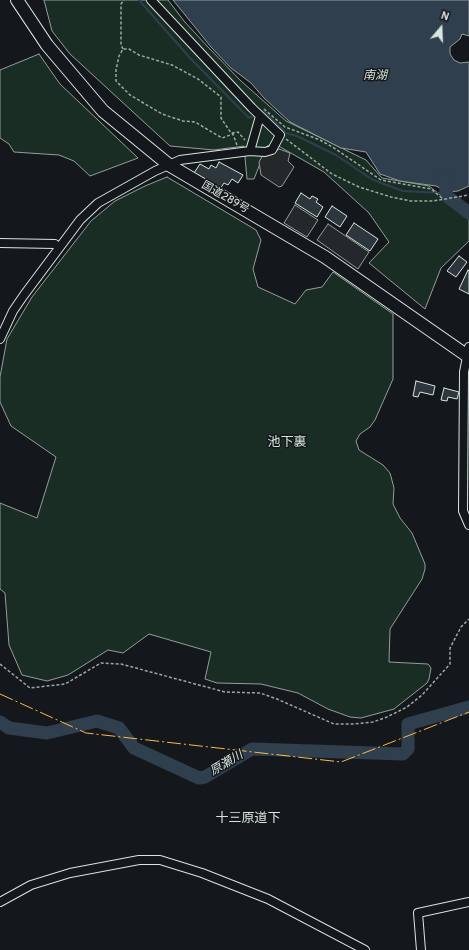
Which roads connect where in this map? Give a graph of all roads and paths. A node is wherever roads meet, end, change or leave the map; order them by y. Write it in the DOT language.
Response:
graph roads {
  1 [pos="17,0"];
  2 [pos="124,0"];
  3 [pos="151,0"];
  4 [pos="123,50"];
  5 [pos="252,108"];
  6 [pos="260,116"];
  7 [pos="233,134"];
  8 [pos="280,135"];
  9 [pos="252,141"];
  10 [pos="250,151"];
  11 [pos="238,153"];
  12 [pos="169,165"];
  13 [pos="469,195"];
  14 [pos="443,199"];
  15 [pos="0,244"];
  16 [pos="59,248"];
  17 [pos="2,329"];
  18 [pos="0,339"];
  19 [pos="468,353"];
  20 [pos="469,525"];
  21 [pos="469,619"];
  22 [pos="0,664"];
  23 [pos="0,902"];
  24 [pos="469,902"];
  25 [pos="365,950"];
  26 [pos="421,950"];
  1 -- 12 [label="highway, 国道289号"];
  2 -- 4 [label="path"];
  3 -- 5 [label="street"];
  4 -- 7 [label="path"];
  4 -- 7 [label="path"];
  5 -- 6 [label="street"];
  5 -- 14 [label="path"];
  6 -- 8 [label="street"];
  6 -- 9 [label="street"];
  7 -- 9 [label="path"];
  7 -- 11 [label="path"];
  8 -- 10 [label="street"];
  8 -- 14 [label="path"];
  9 -- 10 [label="street"];
  10 -- 11 [label="street"];
  11 -- 12 [label="street"];
  12 -- 16 [label="street"];
  12 -- 19 [label="highway, 国道289号"];
  13 -- 14 [label="path"];
  15 -- 16 [label="street"];
  16 -- 17 [label="street"];
  17 -- 18 [label="street"];
  19 -- 20 [label="street"];
  21 -- 22 [label="path"];
  23 -- 25 [label="street"];
  24 -- 26 [label="street"];
}
